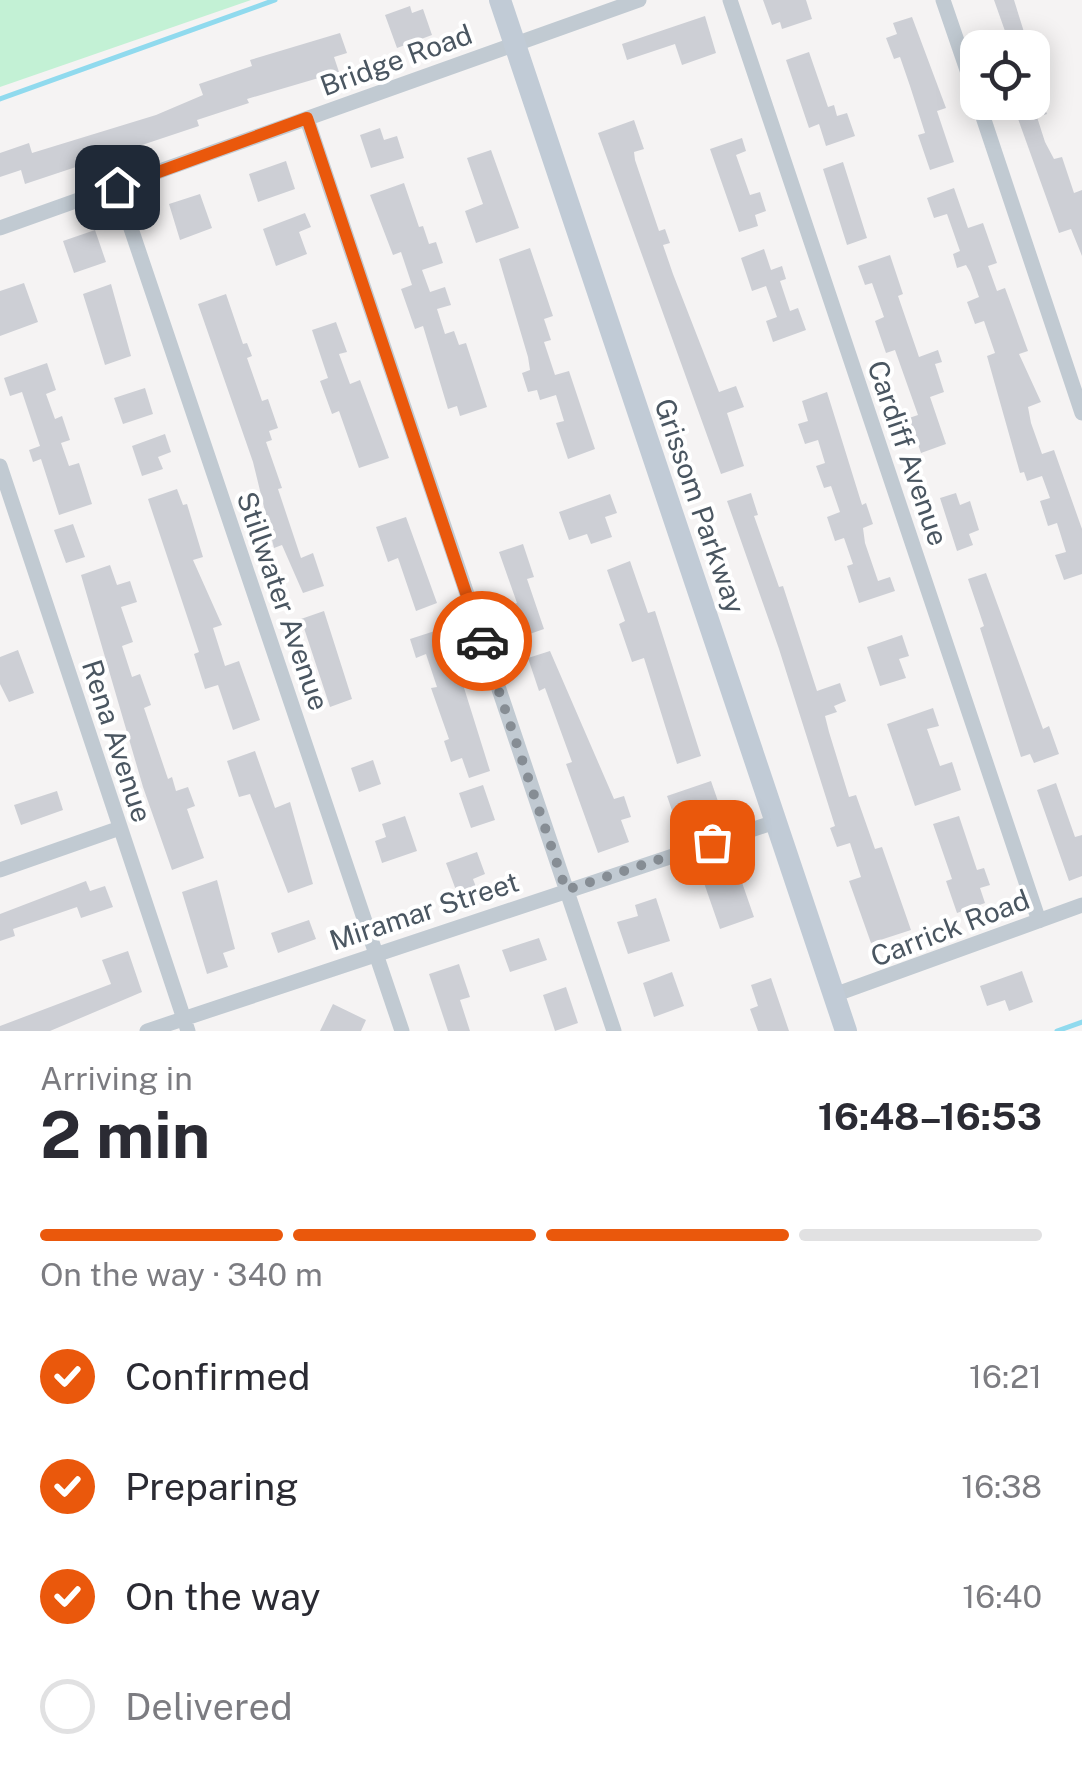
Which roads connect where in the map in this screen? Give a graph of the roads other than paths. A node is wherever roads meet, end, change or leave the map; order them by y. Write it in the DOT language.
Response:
graph roads {
  1 [pos="500,0"];
  2 [pos="639,0"];
  3 [pos="730,0"];
  4 [pos="943,0"];
  5 [pos="514,44"];
  6 [pos="960,50"];
  7 [pos="307,118"];
  8 [pos="984,120"];
  9 [pos="117,187"];
  10 [pos="0,228"];
  11 [pos="1082,413"];
  12 [pos="0,466"];
  13 [pos="775,822"];
  14 [pos="120,828"];
  15 [pos="0,870"];
  16 [pos="566,890"];
  17 [pos="1082,905"];
  18 [pos="1039,921"];
  19 [pos="376,953"];
  20 [pos="834,995"];
  21 [pos="186,1024"];
  22 [pos="148,1031"];
  23 [pos="402,1031"];
  24 [pos="614,1031"];
  25 [pos="846,1031"];
  1 -- 5 [label="main road, Grissom Parkway"];
  2 -- 5 [label="street, Bridge Road"];
  3 -- 18 [label="street, Cardiff Avenue"];
  4 -- 6 [label="street"];
  5 -- 7 [label="street, Bridge Road"];
  5 -- 13 [label="main road, Grissom Parkway"];
  7 -- 9 [label="street, Bridge Road"];
  7 -- 16 [label="street"];
  8 -- 11 [label="street"];
  9 -- 10 [label="street, Bridge Road"];
  9 -- 19 [label="street, Stillwater Avenue"];
  12 -- 14 [label="street, Rena Avenue"];
  13 -- 16 [label="street, Miramar Street"];
  13 -- 20 [label="main road, Grissom Parkway"];
  14 -- 15 [label="street"];
  14 -- 21 [label="street, Rena Avenue"];
  16 -- 19 [label="street, Miramar Street"];
  16 -- 24 [label="street"];
  17 -- 18 [label="street, Carrick Road"];
  18 -- 20 [label="street, Carrick Road"];
  19 -- 21 [label="street, Miramar Street"];
  19 -- 23 [label="street, Stillwater Avenue"];
  20 -- 25 [label="main road, Grissom Parkway"];
  21 -- 22 [label="street, Miramar Street"];
}
